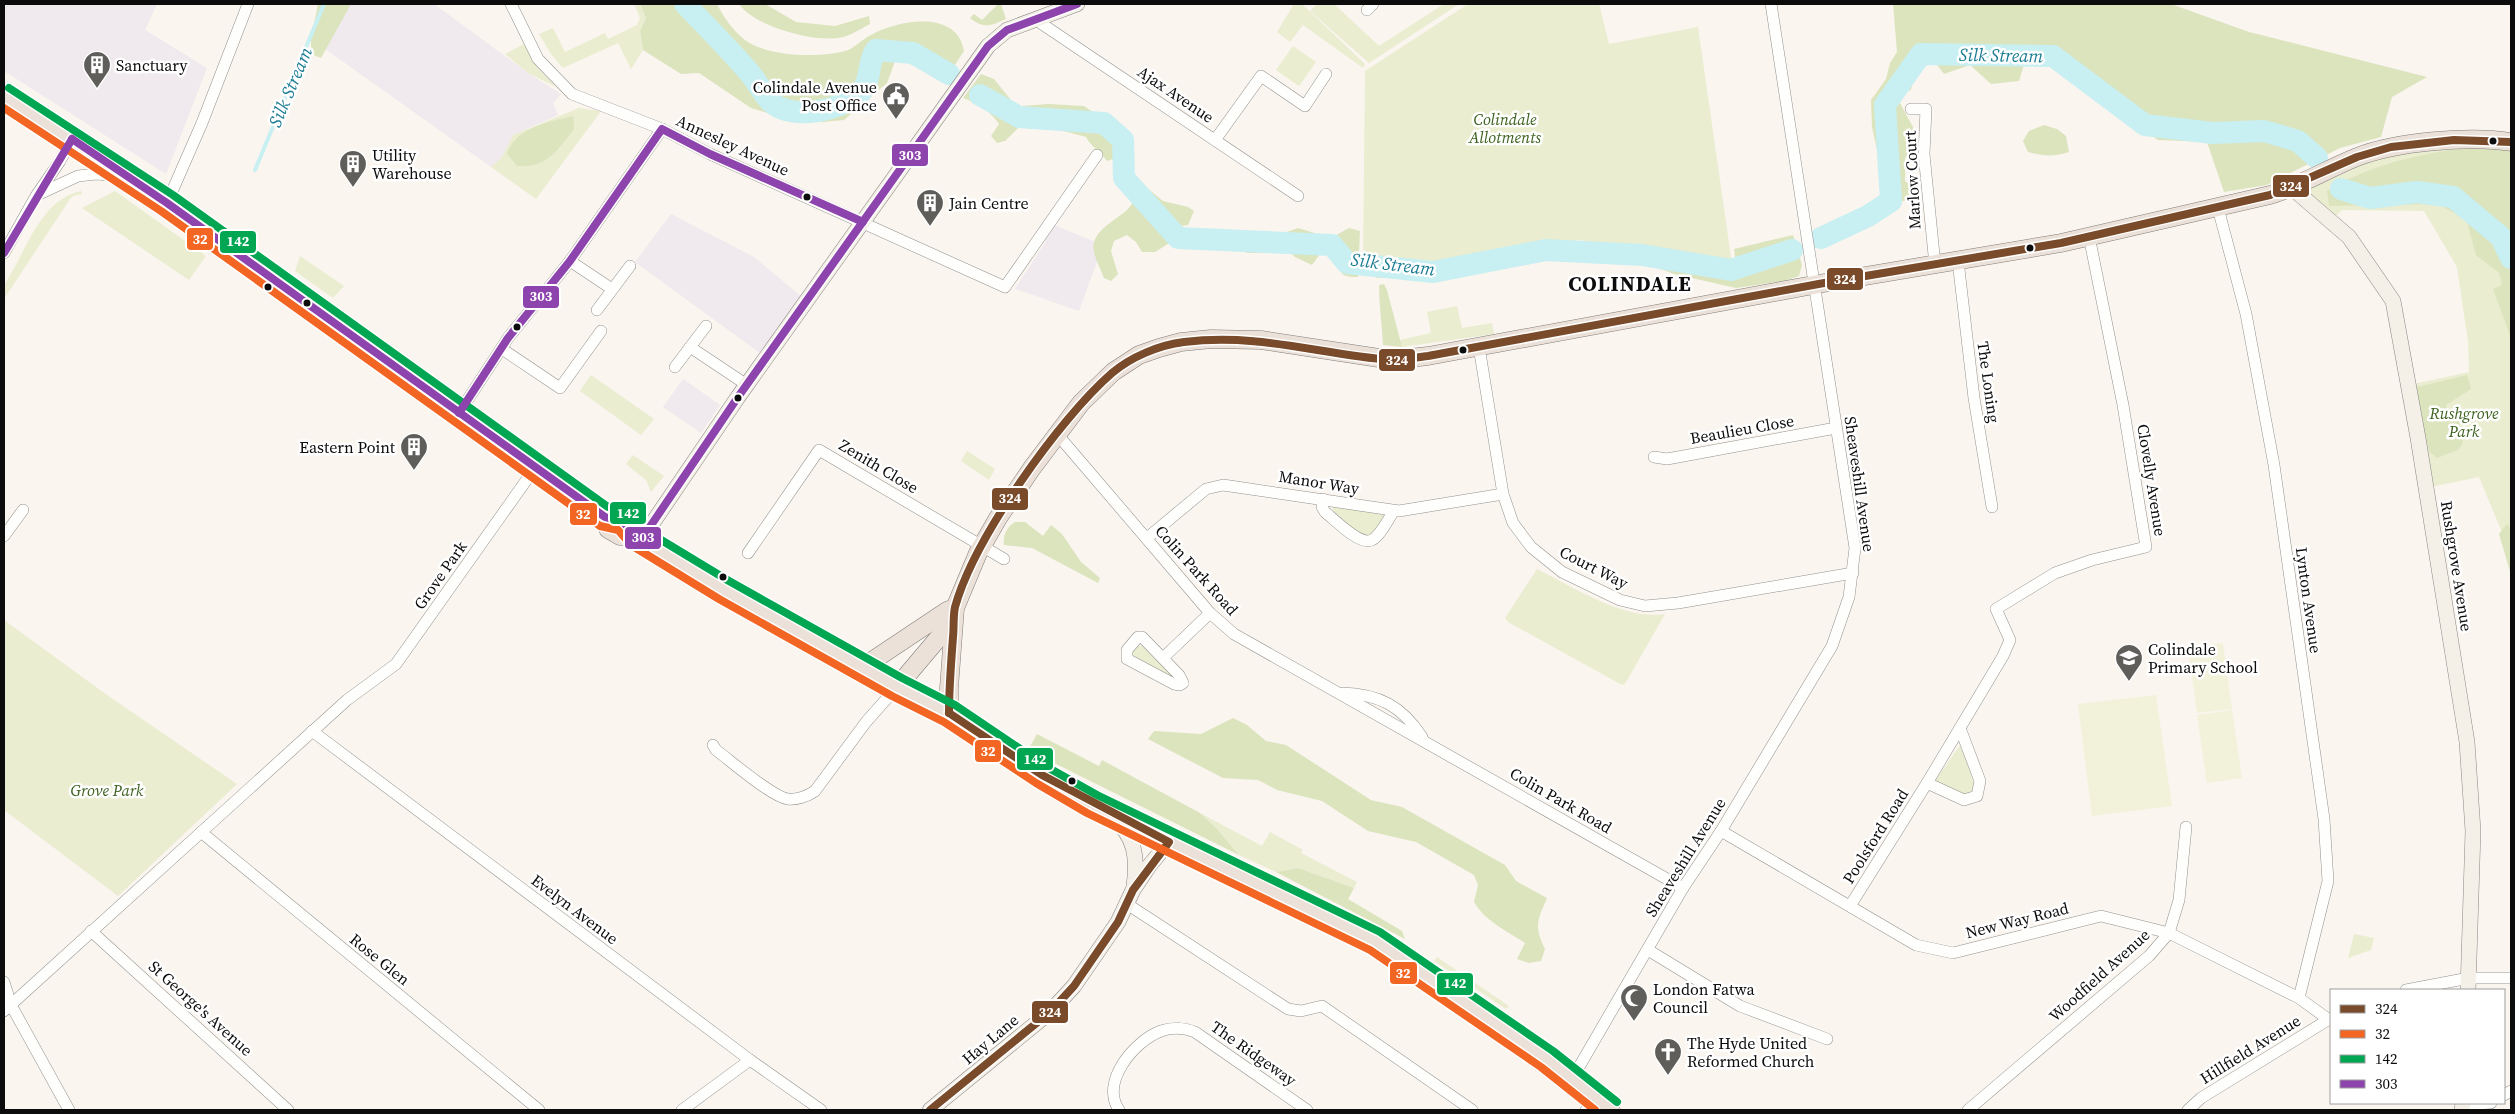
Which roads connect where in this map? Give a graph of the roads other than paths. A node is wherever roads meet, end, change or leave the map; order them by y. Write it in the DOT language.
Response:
graph roads {
  1 [pos="248,4"];
  2 [pos="512,4"];
  3 [pos="1077,4"];
  4 [pos="1771,4"];
  5 [pos="1036,20"];
  6 [pos="1326,74"];
  7 [pos="4,96"];
  8 [pos="1911,109"];
  9 [pos="662,129"];
  10 [pos="72,139"];
  11 [pos="1215,140"];
  12 [pos="2511,142"];
  13 [pos="1096,156"];
  14 [pos="126,176"];
  15 [pos="2292,188"];
  16 [pos="36,196"];
  17 [pos="1298,196"];
  18 [pos="167,203"];
  19 [pos="2218,208"];
  20 [pos="864,222"];
  21 [pos="2089,236"];
  22 [pos="4,253"];
  23 [pos="570,261"];
  24 [pos="1958,261"];
  25 [pos="1935,265"];
  26 [pos="630,266"];
  27 [pos="1814,285"];
  28 [pos="612,289"];
  29 [pos="597,310"];
  30 [pos="706,326"];
  31 [pos="601,331"];
  32 [pos="690,347"];
  33 [pos="1479,347"];
  34 [pos="502,349"];
  35 [pos="675,367"];
  36 [pos="747,385"];
  37 [pos="459,413"];
  38 [pos="1836,428"];
  39 [pos="1057,434"];
  40 [pos="1654,457"];
  41 [pos="535,468"];
  42 [pos="1503,494"];
  43 [pos="1323,498"];
  44 [pos="1992,507"];
  45 [pos="23,510"];
  46 [pos="1394,511"];
  47 [pos="4,536"];
  48 [pos="638,538"];
  49 [pos="1147,538"];
  50 [pos="981,547"];
  51 [pos="748,553"];
  52 [pos="1004,559"];
  53 [pos="1853,573"];
  54 [pos="1210,613"];
  55 [pos="954,617"];
  56 [pos="2003,656"];
  57 [pos="1163,658"];
  58 [pos="862,667"];
  59 [pos="897,687"];
  60 [pos="949,714"];
  61 [pos="1960,728"];
  62 [pos="312,731"];
  63 [pos="713,745"];
  64 [pos="1927,783"];
  65 [pos="1108,812"];
  66 [pos="2186,827"];
  67 [pos="1721,831"];
  68 [pos="201,832"];
  69 [pos="1169,842"];
  70 [pos="1683,888"];
  71 [pos="1130,897"];
  72 [pos="1850,906"];
  73 [pos="91,931"];
  74 [pos="2169,933"];
  75 [pos="1648,950"];
  76 [pos="2511,978"];
  77 [pos="4,982"];
  78 [pos="2468,984"];
  79 [pos="2416,989"];
  80 [pos="2299,998"];
  81 [pos="7,1008"];
  82 [pos="2330,1019"];
  83 [pos="1827,1039"];
  84 [pos="750,1060"];
  85 [pos="1572,1079"];
  86 [pos="1591,1104"];
  87 [pos="2481,1104"];
  88 [pos="2462,1106"];
  89 [pos="69,1110"];
  90 [pos="288,1110"];
  91 [pos="539,1110"];
  92 [pos="682,1110"];
  93 [pos="821,1110"];
  94 [pos="930,1110"];
  95 [pos="1119,1110"];
  96 [pos="1307,1110"];
  97 [pos="1472,1110"];
  98 [pos="1611,1110"];
  99 [pos="1968,1110"];
  100 [pos="2188,1110"];
  1 -- 18 [label="street"];
  2 -- 9 [label="street"];
  3 -- 5 [label="street"];
  4 -- 27 [label="street, Sheaveshill Avenue"];
  5 -- 11 [label="street, Ajax Avenue"];
  5 -- 20 [label="street"];
  6 -- 11 [label="street"];
  7 -- 10 [label="main road"];
  8 -- 25 [label="street, Marlow Court"];
  9 -- 20 [label="street, Annesley Avenue"];
  9 -- 23 [label="street, Annesley Avenue"];
  10 -- 14 [label="main road"];
  10 -- 16 [label="street"];
  11 -- 17 [label="street, Ajax Avenue"];
  12 -- 15 [label="main road"];
  13 -- 20 [label="street, Annesley Avenue"];
  14 -- 16 [label="street"];
  14 -- 18 [label="main road"];
  15 -- 19 [label="main road"];
  15 -- 78 [label="street, Rushgrove Avenue"];
  16 -- 22 [label="street"];
  18 -- 37 [label="main road"];
  19 -- 21 [label="main road"];
  19 -- 80 [label="street, Lynton Avenue"];
  20 -- 36 [label="street"];
  21 -- 24 [label="main road"];
  21 -- 56 [label="street, Clovelly Avenue"];
  23 -- 28 [label="street"];
  23 -- 34 [label="street, Annesley Avenue"];
  24 -- 25 [label="main road"];
  24 -- 44 [label="street, The Loning"];
  25 -- 27 [label="main road"];
  26 -- 28 [label="street"];
  27 -- 33 [label="main road"];
  27 -- 38 [label="street, Sheaveshill Avenue"];
  28 -- 29 [label="street"];
  30 -- 32 [label="street"];
  31 -- 34 [label="street"];
  32 -- 35 [label="street"];
  32 -- 36 [label="street"];
  33 -- 39 [label="main road"];
  33 -- 42 [label="street, Court Way"];
  34 -- 37 [label="street, Annesley Avenue"];
  36 -- 48 [label="street"];
  37 -- 41 [label="main road"];
  38 -- 40 [label="street, Beaulieu Close"];
  38 -- 53 [label="street, Sheaveshill Avenue"];
  39 -- 49 [label="street, Colin Park Road"];
  39 -- 50 [label="main road"];
  41 -- 48 [label="main road"];
  41 -- 62 [label="street, Grove Park"];
  42 -- 46 [label="street, Manor Way"];
  42 -- 53 [label="street, Court Way"];
  43 -- 46 [label="street, Manor Way"];
  43 -- 46 [label="street"];
  43 -- 49 [label="street, Manor Way"];
  45 -- 47 [label="street"];
  48 -- 58 [label="main road"];
  49 -- 54 [label="street, Colin Park Road"];
  50 -- 51 [label="street, Zenith Close"];
  50 -- 52 [label="street, Zenith Close"];
  50 -- 55 [label="main road"];
  53 -- 67 [label="street, Sheaveshill Avenue"];
  54 -- 57 [label="street"];
  54 -- 70 [label="street, Colin Park Road"];
  55 -- 58 [label="main road"];
  55 -- 59 [label="main road"];
  55 -- 60 [label="main road"];
  56 -- 61 [label="street, Poolsford Road"];
  57 -- 57 [label="street"];
  58 -- 59 [label="main road"];
  59 -- 60 [label="main road"];
  59 -- 63 [label="street"];
  60 -- 65 [label="main road"];
  61 -- 64 [label="street, Poolsford Road"];
  61 -- 64 [label="street, Poolsford Road"];
  62 -- 68 [label="street, Grove Park"];
  62 -- 84 [label="street, Evelyn Avenue"];
  64 -- 72 [label="street, Poolsford Road"];
  65 -- 69 [label="main road"];
  65 -- 71 [label="street, Hay Lane"];
  66 -- 74 [label="street, Woodfield Avenue"];
  67 -- 70 [label="street, Sheaveshill Avenue"];
  67 -- 72 [label="street, New Way Road"];
  68 -- 73 [label="street, Grove Park"];
  68 -- 91 [label="street, Rose Glen"];
  69 -- 71 [label="street, Hay Lane"];
  69 -- 85 [label="main road"];
  70 -- 75 [label="street, Sheaveshill Avenue"];
  71 -- 94 [label="street, Hay Lane"];
  71 -- 97 [label="street"];
  72 -- 74 [label="street, New Way Road"];
  73 -- 81 [label="street, Grove Park"];
  73 -- 90 [label="street, St George's Avenue"];
  74 -- 80 [label="street, New Way Road"];
  74 -- 99 [label="street, Woodfield Avenue"];
  75 -- 83 [label="street"];
  75 -- 85 [label="street, Sheaveshill Avenue"];
  76 -- 78 [label="street"];
  77 -- 81 [label="street"];
  78 -- 79 [label="street"];
  80 -- 82 [label="street, New Way Road"];
  81 -- 89 [label="street"];
  82 -- 100 [label="street, Hillfield Avenue"];
  84 -- 92 [label="street"];
  84 -- 93 [label="street, Evelyn Avenue"];
  85 -- 86 [label="main road"];
  86 -- 98 [label="main road"];
  87 -- 88 [label="street"];
  95 -- 96 [label="street, The Ridgeway"];
}
